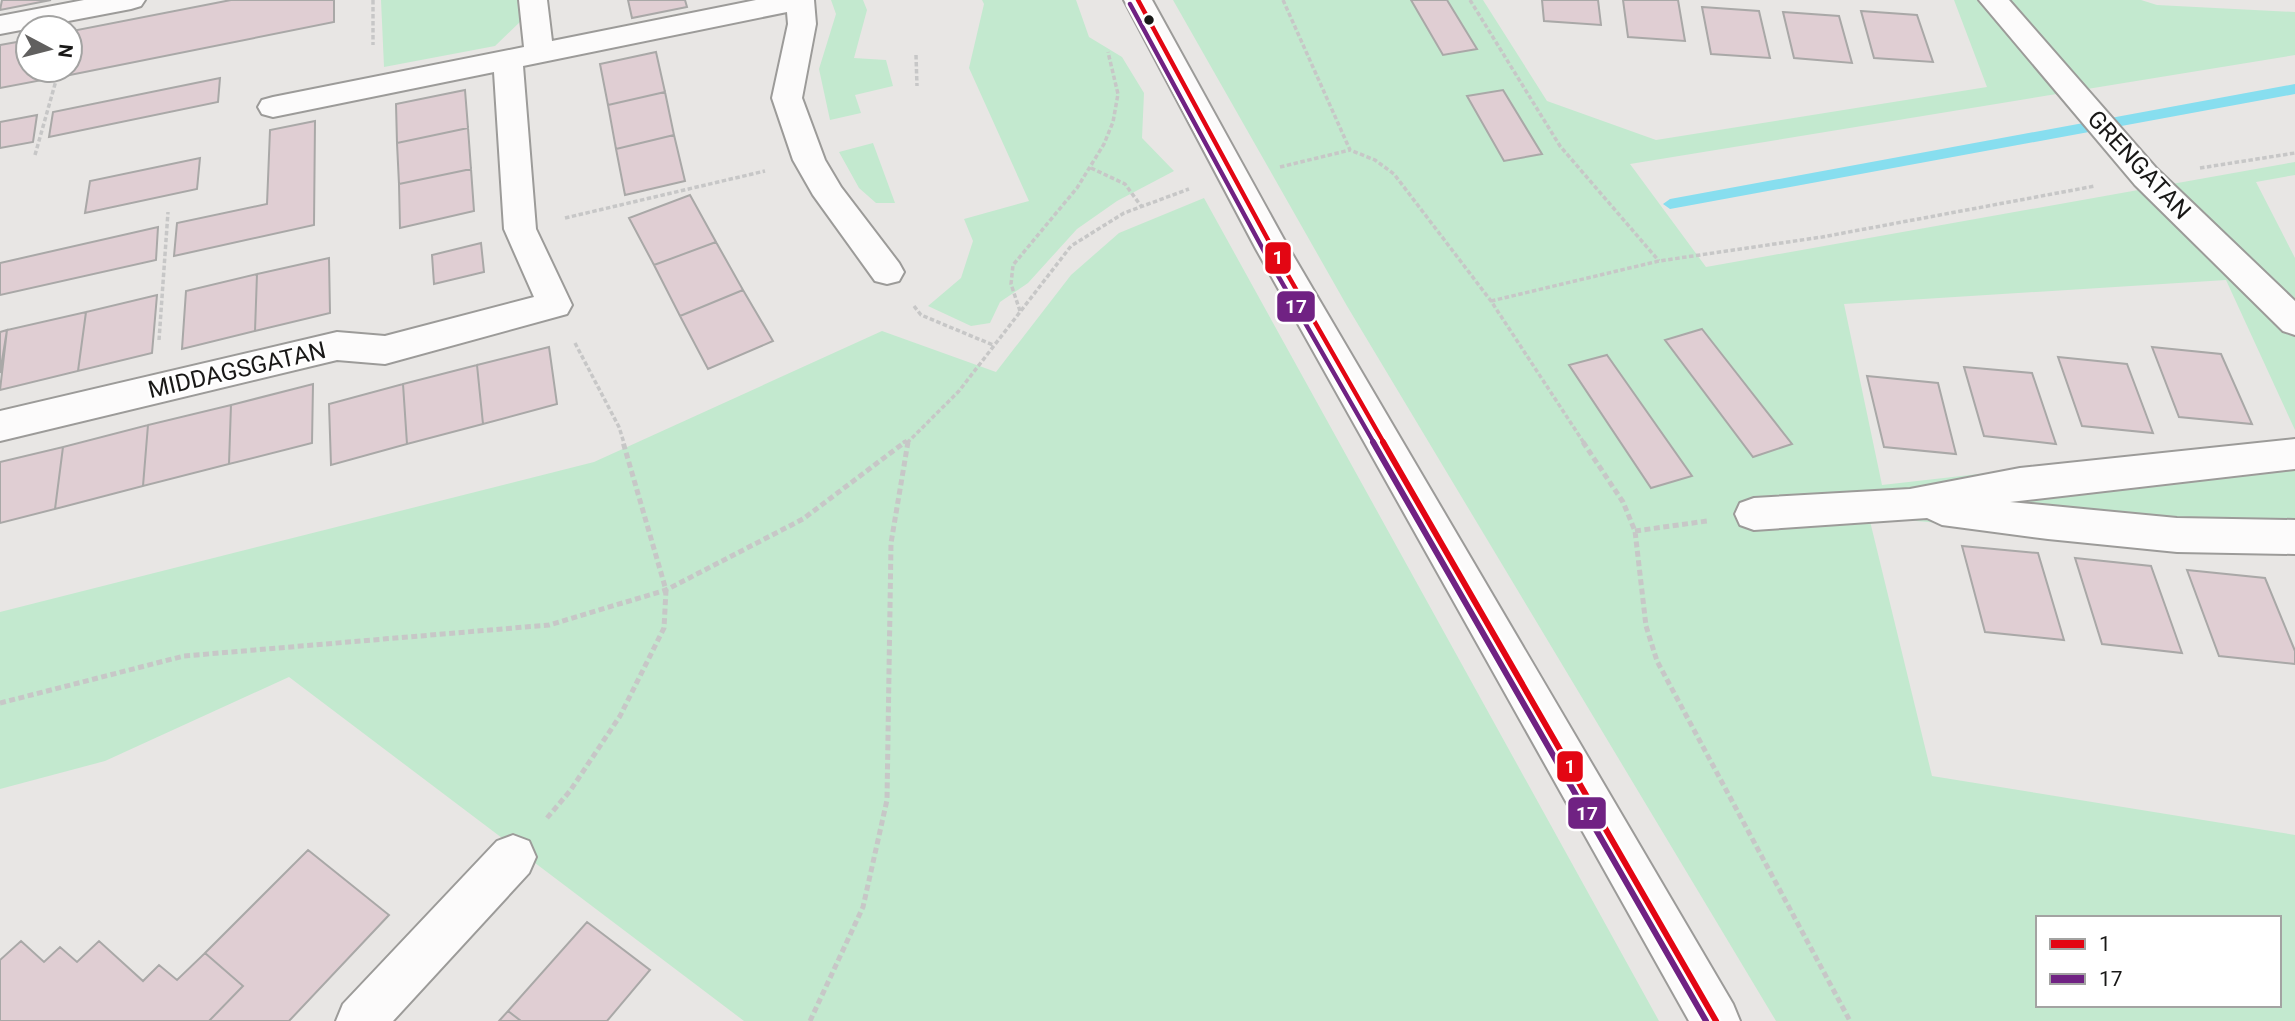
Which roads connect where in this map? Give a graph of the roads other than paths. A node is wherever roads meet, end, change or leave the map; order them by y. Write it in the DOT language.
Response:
graph roads {
  1 [pos="131,0"];
  2 [pos="533,0"];
  3 [pos="800,0"];
  4 [pos="1138,0"];
  5 [pos="1993,0"];
  6 [pos="0,25"];
  7 [pos="539,54"];
  8 [pos="508,60"];
  9 [pos="273,107"];
  10 [pos="887,272"];
  11 [pos="2295,322"];
  12 [pos="0,426"];
  13 [pos="2295,454"];
  14 [pos="1910,505"];
  15 [pos="1755,514"];
  16 [pos="2295,537"];
  17 [pos="513,857"];
  18 [pos="360,1021"];
  19 [pos="1716,1021"];
  1 -- 6 [label="street"];
  2 -- 7 [label="street"];
  3 -- 7 [label="street"];
  3 -- 10 [label="street"];
  4 -- 19 [label="street"];
  5 -- 11 [label="street, GRENGATAN"];
  7 -- 8 [label="street"];
  8 -- 9 [label="street"];
  8 -- 12 [label="street, MIDDAGSGATAN"];
  13 -- 14 [label="street"];
  14 -- 15 [label="street"];
  14 -- 16 [label="street"];
  17 -- 18 [label="street"];
}
